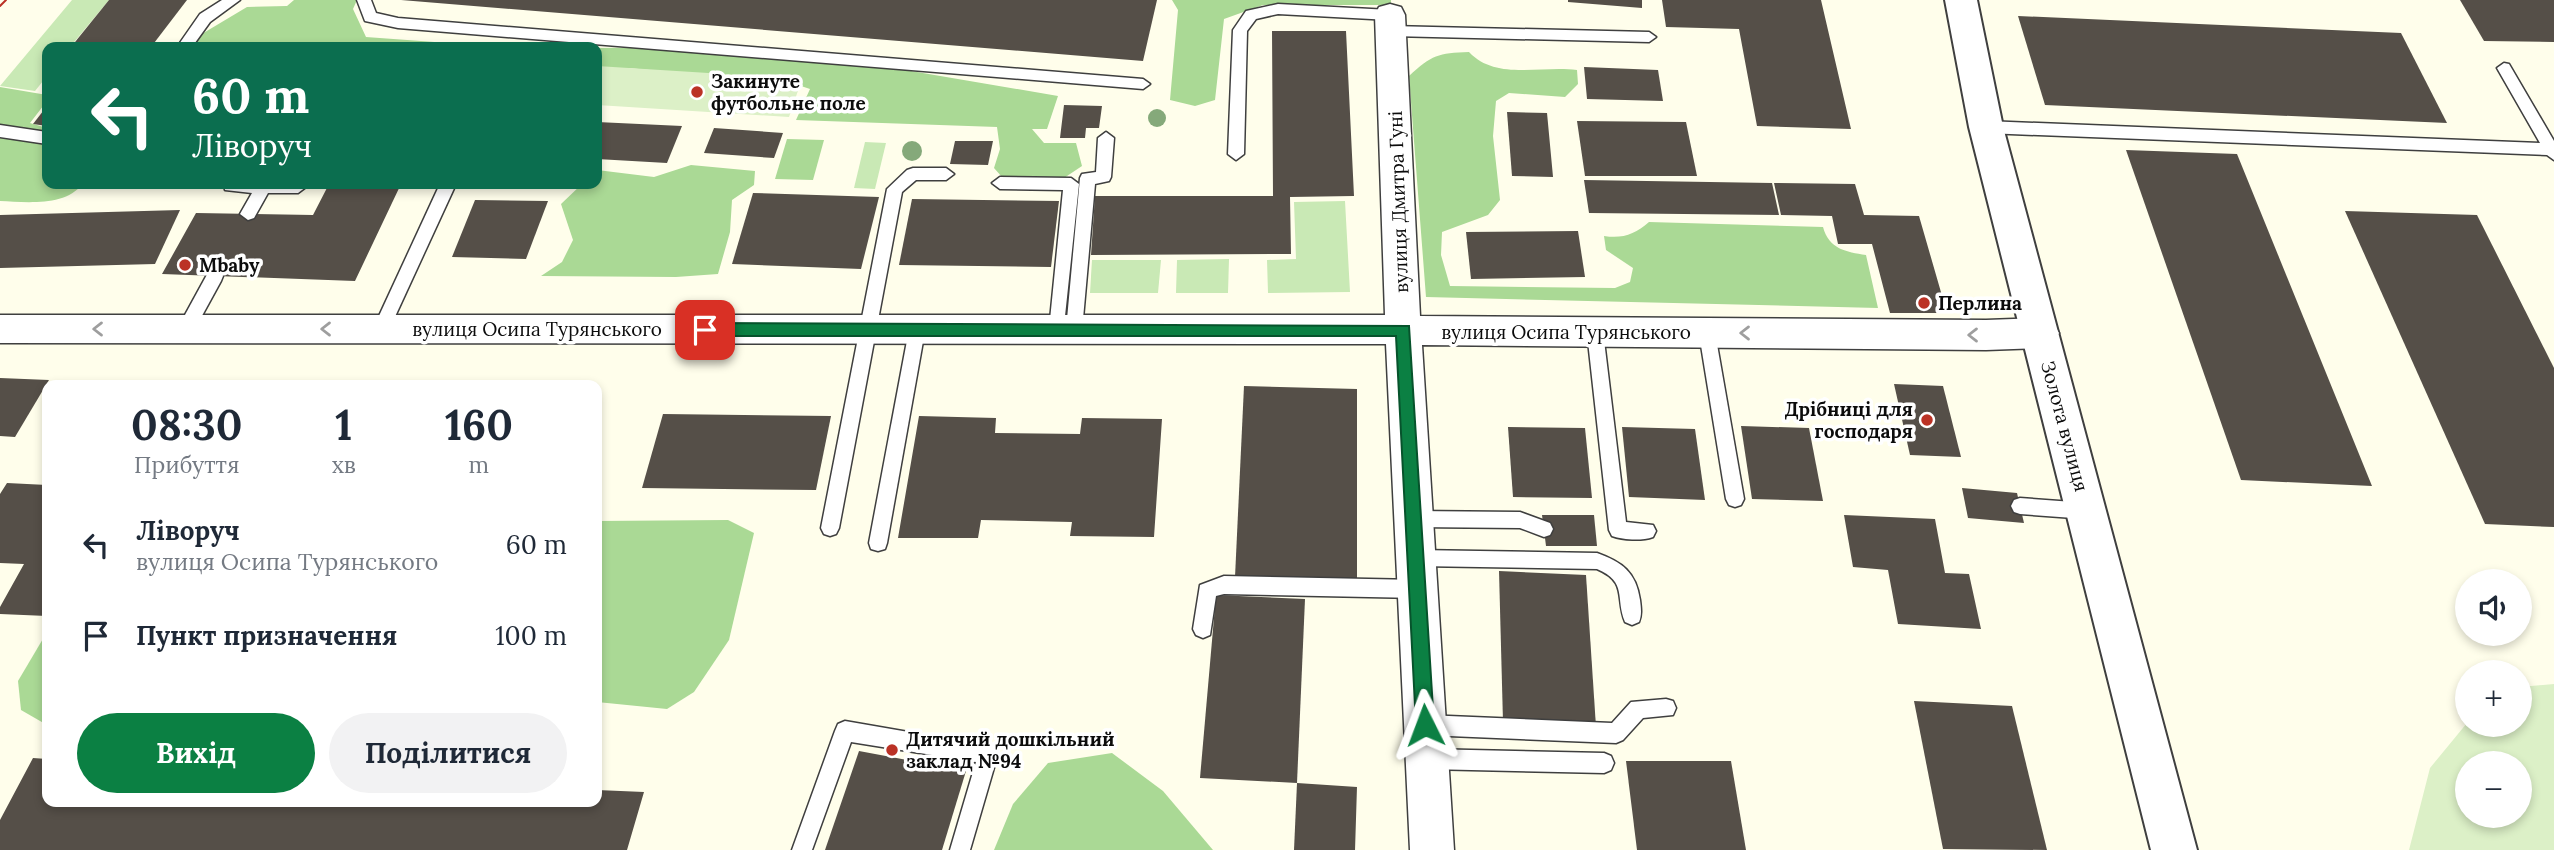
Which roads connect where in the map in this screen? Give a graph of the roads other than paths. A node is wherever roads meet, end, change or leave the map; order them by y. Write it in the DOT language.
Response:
graph roads {
  1 [pos="233,0"];
  2 [pos="364,0"];
  3 [pos="1961,0"];
  4 [pos="1391,23"];
  5 [pos="1650,37"];
  6 [pos="188,42"];
  7 [pos="2504,68"];
  8 [pos="1143,84"];
  9 [pos="1986,127"];
  10 [pos="0,131"];
  11 [pos="42,137"];
  12 [pos="1107,138"];
  13 [pos="2553,152"];
  14 [pos="1236,154"];
  15 [pos="946,174"];
  16 [pos="1000,183"];
  17 [pos="262,189"];
  18 [pos="446,189"];
  19 [pos="248,214"];
  20 [pos="215,276"];
  21 [pos="0,329"];
  22 [pos="186,329"];
  23 [pos="381,329"];
  24 [pos="866,330"];
  25 [pos="917,330"];
  26 [pos="1066,330"];
  27 [pos="1403,330"];
  28 [pos="1595,332"];
  29 [pos="1707,333"];
  30 [pos="2041,333"];
  31 [pos="1735,499"];
  32 [pos="2020,506"];
  33 [pos="2087,511"];
  34 [pos="1414,519"];
  35 [pos="830,528"];
  36 [pos="1544,529"];
  37 [pos="1647,531"];
  38 [pos="878,542"];
  39 [pos="1417,573"];
  40 [pos="1632,616"];
  41 [pos="1203,629"];
  42 [pos="1666,708"];
  43 [pos="1426,742"];
  44 [pos="1604,763"];
  45 [pos="802,850"];
  46 [pos="960,850"];
  47 [pos="1432,850"];
  48 [pos="2174,850"];
  1 -- 6 [label="lane"];
  2 -- 8 [label="lane"];
  3 -- 9 [label="street, Золота вулиця"];
  4 -- 5 [label="lane"];
  4 -- 14 [label="lane"];
  4 -- 27 [label="street, вулиця Дмитра Гуні"];
  7 -- 13 [label="lane"];
  9 -- 13 [label="lane"];
  9 -- 30 [label="street, Золота вулиця"];
  10 -- 11 [label="lane"];
  12 -- 26 [label="lane"];
  15 -- 24 [label="lane"];
  16 -- 26 [label="lane"];
  17 -- 19 [label="lane"];
  18 -- 23 [label="lane"];
  20 -- 22 [label="lane"];
  22 -- 21 [label="street, вулиця Осипа Турянського, one-way"];
  23 -- 22 [label="street, вулиця Осипа Турянського, one-way"];
  23 -- 24 [label="street, вулиця Осипа Турянського"];
  24 -- 25 [label="street, вулиця Осипа Турянського"];
  24 -- 35 [label="lane"];
  25 -- 26 [label="street, вулиця Осипа Турянського"];
  25 -- 38 [label="lane"];
  26 -- 27 [label="street, вулиця Осипа Турянського"];
  27 -- 28 [label="street, вулиця Осипа Турянського"];
  27 -- 34 [label="street, вулиця Дмитра Гуні"];
  28 -- 29 [label="street, вулиця Осипа Турянського"];
  28 -- 37 [label="lane"];
  30 -- 29 [label="street, вулиця Осипа Турянського, one-way"];
  29 -- 31 [label="lane"];
  30 -- 33 [label="street, Золота вулиця"];
  32 -- 33 [label="lane"];
  33 -- 48 [label="street, Золота вулиця"];
  34 -- 36 [label="lane"];
  34 -- 39 [label="street, вулиця Дмитра Гуні"];
  39 -- 40 [label="lane"];
  39 -- 41 [label="lane"];
  39 -- 43 [label="street, вулиця Дмитра Гуні"];
  42 -- 43 [label="lane"];
  43 -- 44 [label="lane"];
  43 -- 47 [label="street, вулиця Дмитра Гуні"];
  45 -- 46 [label="lane"];
}
